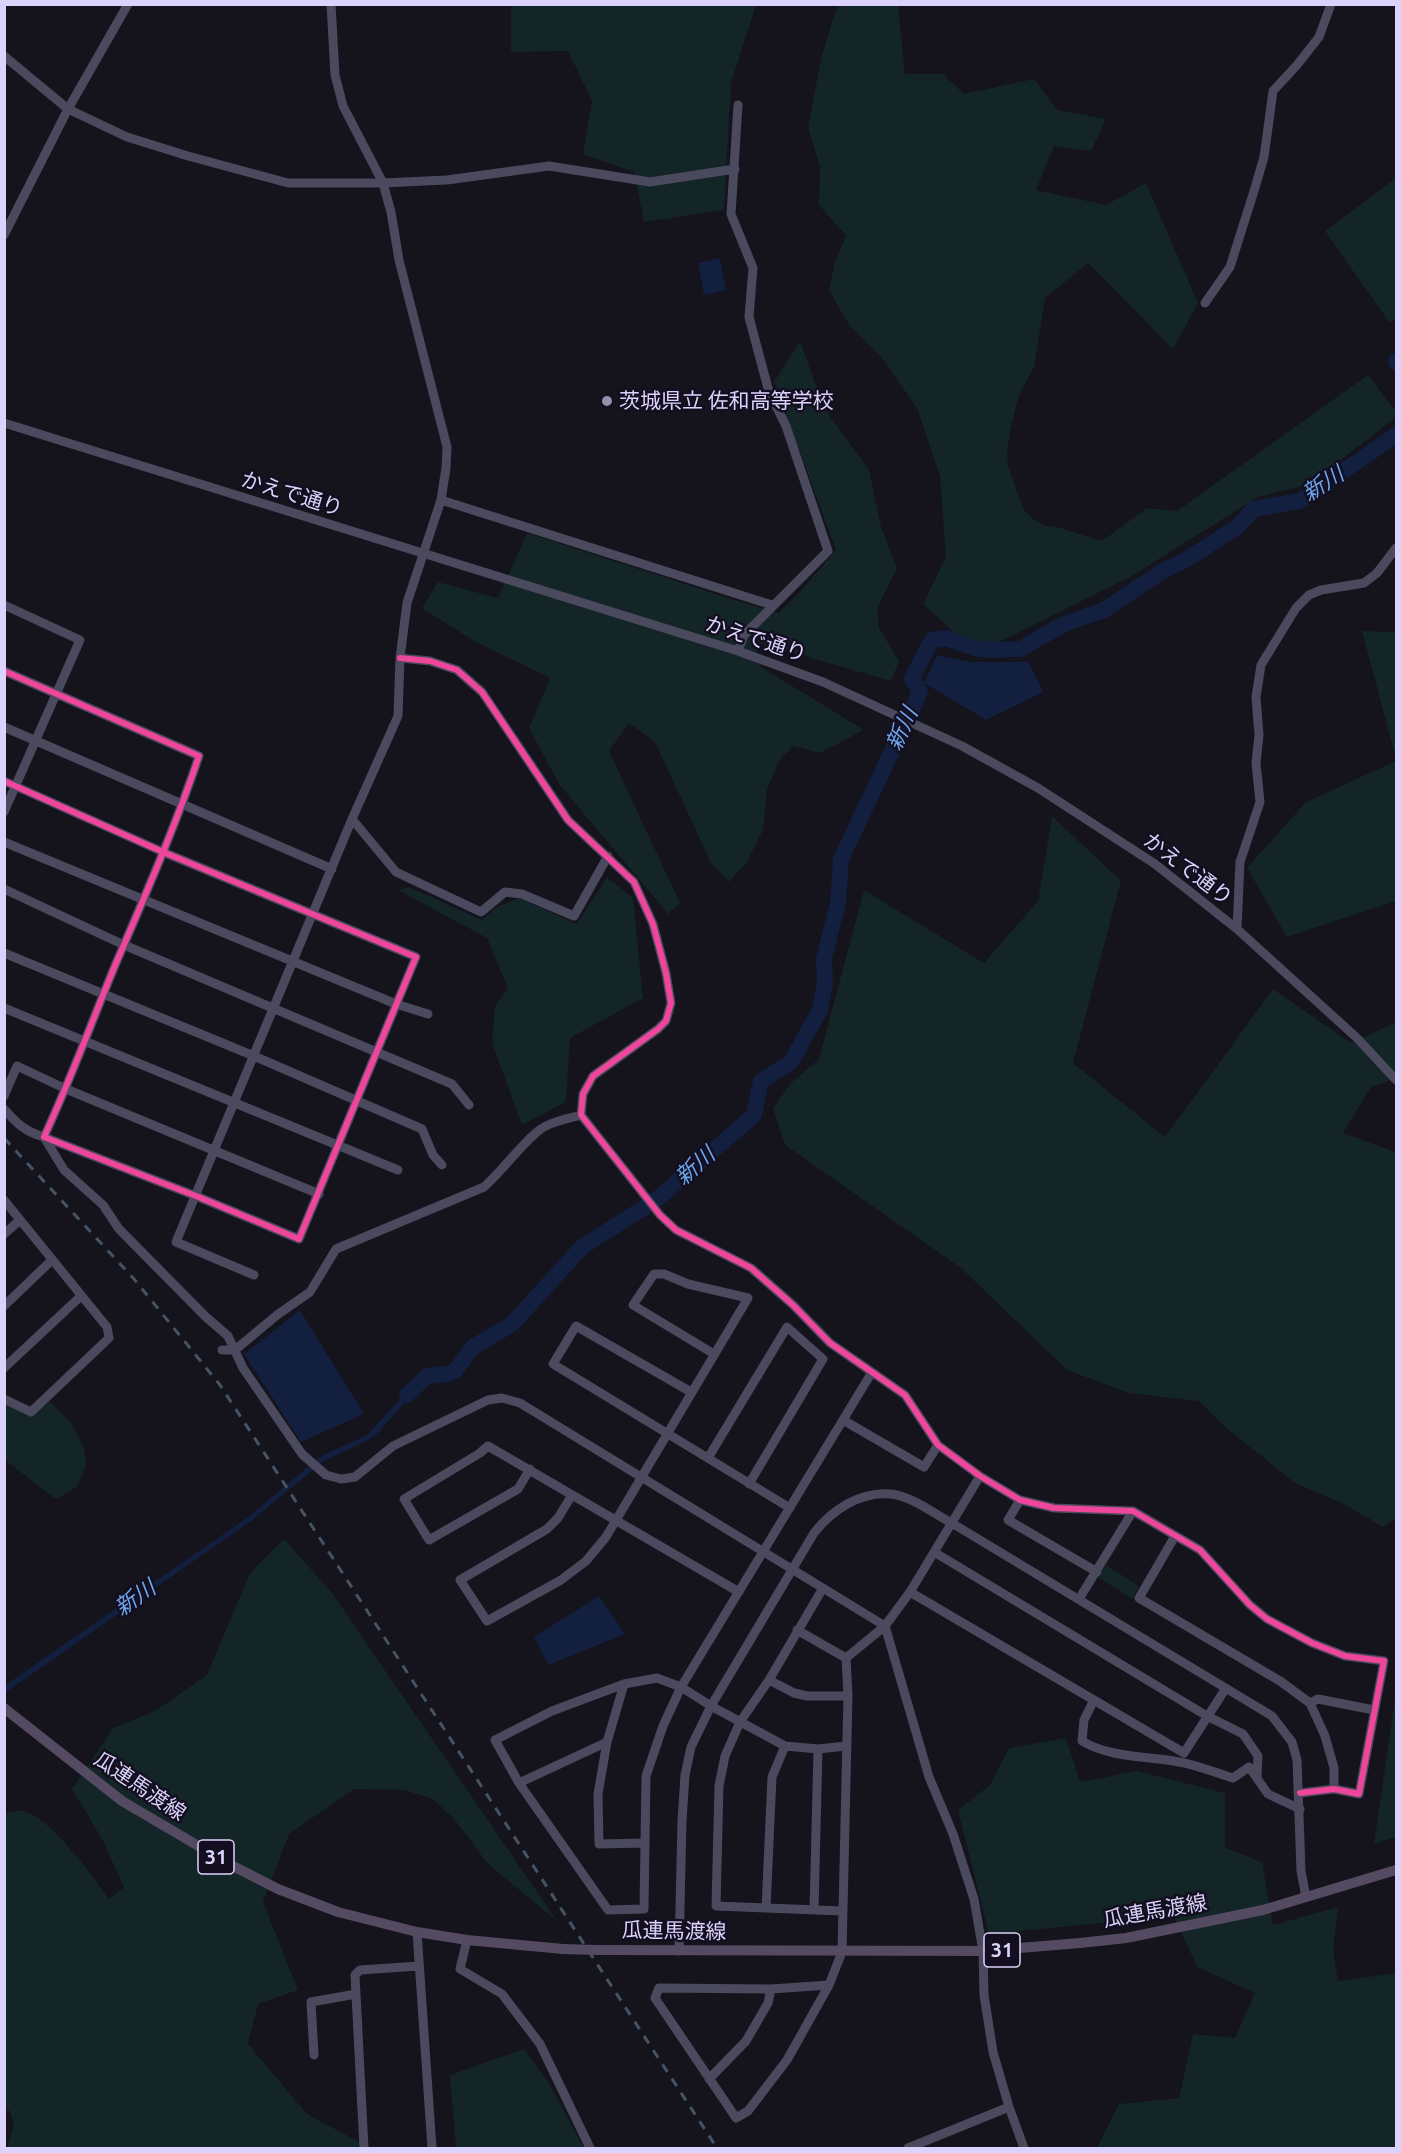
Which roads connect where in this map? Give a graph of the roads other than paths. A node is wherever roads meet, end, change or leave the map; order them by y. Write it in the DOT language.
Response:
graph roads {
  1 [pos="128,4"];
  2 [pos="331,4"];
  3 [pos="1331,4"];
  4 [pos="4,56"];
  5 [pos="738,105"];
  6 [pos="68,109"];
  7 [pos="735,169"];
  8 [pos="383,183"];
  9 [pos="4,235"];
  10 [pos="1205,303"];
  11 [pos="4,423"];
  12 [pos="441,500"];
  13 [pos="1396,548"];
  14 [pos="424,554"];
  15 [pos="772,604"];
  16 [pos="4,605"];
  17 [pos="738,651"];
  18 [pos="400,658"];
  19 [pos="4,670"];
  20 [pos="57,693"];
  21 [pos="4,727"];
  22 [pos="36,741"];
  23 [pos="4,781"];
  24 [pos="17,786"];
  25 [pos="183,805"];
  26 [pos="4,812"];
  27 [pos="352,819"];
  28 [pos="4,842"];
  29 [pos="163,852"];
  30 [pos="608,856"];
  31 [pos="332,869"];
  32 [pos="4,889"];
  33 [pos="143,899"];
  34 [pos="312,915"];
  35 [pos="1237,928"];
  36 [pos="124,945"];
  37 [pos="4,953"];
  38 [pos="293,962"];
  39 [pos="104,994"];
  40 [pos="396,1004"];
  41 [pos="4,1008"];
  42 [pos="273,1009"];
  43 [pos="428,1014"];
  44 [pos="85,1042"];
  45 [pos="375,1053"];
  46 [pos="254,1056"];
  47 [pos="1396,1080"];
  48 [pos="66,1089"];
  49 [pos="4,1096"];
  50 [pos="356,1100"];
  51 [pos="235,1104"];
  52 [pos="469,1105"];
  53 [pos="4,1109"];
  54 [pos="581,1115"];
  55 [pos="44,1137"];
  56 [pos="336,1145"];
  57 [pos="216,1150"];
  58 [pos="442,1165"];
  59 [pos="398,1170"];
  60 [pos="319,1194"];
  61 [pos="196,1196"];
  62 [pos="4,1200"];
  63 [pos="20,1220"];
  64 [pos="4,1234"];
  65 [pos="52,1260"];
  66 [pos="254,1275"];
  67 [pos="81,1296"];
  68 [pos="4,1306"];
  69 [pos="222,1350"];
  70 [pos="235,1350"];
  71 [pos="714,1354"];
  72 [pos="4,1368"];
  73 [pos="872,1372"];
  74 [pos="691,1392"];
  75 [pos="4,1399"];
  76 [pos="843,1420"];
  77 [pos="667,1433"];
  78 [pos="938,1445"];
  79 [pos="708,1458"];
  80 [pos="530,1469"];
  81 [pos="980,1476"];
  82 [pos="641,1478"];
  83 [pos="749,1484"];
  84 [pos="572,1495"];
  85 [pos="1020,1500"];
  86 [pos="790,1508"];
  87 [pos="1133,1511"];
  88 [pos="614,1521"];
  89 [pos="951,1522"];
  90 [pos="1175,1536"];
  91 [pos="764,1552"];
  92 [pos="934,1552"];
  93 [pos="791,1570"];
  94 [pos="1097,1572"];
  95 [pos="823,1588"];
  96 [pos="739,1592"];
  97 [pos="910,1592"];
  98 [pos="1079,1599"];
  99 [pos="885,1626"];
  100 [pos="797,1630"];
  101 [pos="846,1658"];
  102 [pos="769,1680"];
  103 [pos="624,1684"];
  104 [pos="681,1687"];
  105 [pos="1226,1688"];
  106 [pos="848,1696"];
  107 [pos="1094,1700"];
  108 [pos="1310,1703"];
  109 [pos="711,1706"];
  110 [pos="4,1708"];
  111 [pos="1374,1710"];
  112 [pos="1207,1716"];
  113 [pos="740,1722"];
  114 [pos="607,1742"];
  115 [pos="784,1746"];
  116 [pos="846,1746"];
  117 [pos="818,1749"];
  118 [pos="1257,1777"];
  119 [pos="519,1783"];
  120 [pos="1334,1789"];
  121 [pos="1300,1793"];
  122 [pos="1300,1809"];
  123 [pos="644,1844"];
  124 [pos="1396,1870"];
  125 [pos="1306,1897"];
  126 [pos="766,1908"];
  127 [pos="814,1910"];
  128 [pos="842,1911"];
  129 [pos="417,1932"];
  130 [pos="467,1940"];
  131 [pos="679,1951"];
  132 [pos="983,1951"];
  133 [pos="842,1952"];
  134 [pos="419,1966"];
  135 [pos="829,1985"];
  136 [pos="771,1989"];
  137 [pos="356,1994"];
  138 [pos="314,2055"];
  139 [pos="709,2079"];
  140 [pos="1009,2107"];
  141 [pos="364,2148"];
  142 [pos="432,2148"];
  143 [pos="590,2148"];
  144 [pos="908,2148"];
  145 [pos="1024,2148"];
  1 -- 6 [label="street"];
  2 -- 8 [label="street"];
  3 -- 10 [label="street"];
  4 -- 6 [label="street"];
  5 -- 7 [label="street"];
  6 -- 8 [label="street"];
  6 -- 9 [label="street"];
  7 -- 8 [label="street"];
  7 -- 15 [label="street"];
  8 -- 12 [label="street"];
  11 -- 14 [label="street, かえで通り"];
  12 -- 14 [label="street"];
  12 -- 15 [label="street"];
  13 -- 35 [label="street"];
  14 -- 17 [label="street, かえで通り"];
  14 -- 18 [label="street"];
  15 -- 17 [label="street"];
  16 -- 20 [label="street"];
  17 -- 35 [label="street, かえで通り"];
  18 -- 27 [label="street"];
  18 -- 30 [label="street"];
  19 -- 20 [label="street"];
  20 -- 22 [label="street"];
  20 -- 25 [label="street"];
  21 -- 22 [label="street"];
  22 -- 24 [label="street"];
  22 -- 25 [label="street"];
  23 -- 24 [label="street"];
  24 -- 26 [label="street"];
  24 -- 29 [label="street"];
  25 -- 29 [label="street"];
  25 -- 31 [label="street"];
  27 -- 30 [label="street"];
  27 -- 31 [label="street"];
  28 -- 33 [label="street"];
  29 -- 33 [label="street"];
  29 -- 34 [label="street"];
  30 -- 54 [label="street"];
  31 -- 34 [label="street"];
  32 -- 36 [label="street"];
  33 -- 36 [label="street"];
  33 -- 38 [label="street"];
  34 -- 38 [label="street"];
  34 -- 40 [label="street"];
  35 -- 47 [label="street, かえで通り"];
  36 -- 39 [label="street"];
  36 -- 42 [label="street"];
  37 -- 39 [label="street"];
  38 -- 40 [label="street"];
  38 -- 42 [label="street"];
  39 -- 44 [label="street"];
  39 -- 46 [label="street"];
  40 -- 43 [label="street"];
  40 -- 45 [label="street"];
  41 -- 44 [label="street"];
  42 -- 45 [label="street"];
  42 -- 46 [label="street"];
  44 -- 48 [label="street"];
  44 -- 51 [label="street"];
  45 -- 50 [label="street"];
  45 -- 52 [label="street"];
  46 -- 50 [label="street"];
  46 -- 51 [label="street"];
  48 -- 49 [label="street"];
  48 -- 55 [label="street"];
  48 -- 57 [label="street"];
  50 -- 56 [label="street"];
  50 -- 58 [label="street"];
  51 -- 56 [label="street"];
  51 -- 57 [label="street"];
  53 -- 55 [label="street"];
  54 -- 70 [label="street"];
  54 -- 73 [label="street"];
  55 -- 61 [label="street"];
  55 -- 70 [label="street"];
  56 -- 59 [label="street"];
  56 -- 60 [label="street"];
  57 -- 60 [label="street"];
  57 -- 61 [label="street"];
  60 -- 61 [label="street"];
  61 -- 66 [label="street"];
  62 -- 63 [label="street"];
  63 -- 64 [label="street"];
  63 -- 65 [label="street"];
  65 -- 67 [label="street"];
  65 -- 68 [label="street"];
  67 -- 72 [label="street"];
  67 -- 75 [label="street"];
  69 -- 70 [label="street"];
  70 -- 82 [label="street"];
  71 -- 71 [label="street"];
  71 -- 74 [label="street"];
  73 -- 76 [label="street"];
  73 -- 78 [label="street"];
  74 -- 77 [label="street"];
  74 -- 77 [label="street"];
  76 -- 78 [label="street"];
  76 -- 86 [label="street"];
  77 -- 79 [label="street"];
  77 -- 82 [label="street"];
  78 -- 81 [label="street"];
  79 -- 83 [label="street"];
  79 -- 83 [label="street"];
  80 -- 80 [label="street"];
  80 -- 84 [label="street"];
  81 -- 85 [label="street"];
  81 -- 89 [label="street"];
  82 -- 88 [label="street"];
  82 -- 91 [label="street"];
  83 -- 86 [label="street"];
  84 -- 88 [label="street"];
  84 -- 88 [label="street"];
  85 -- 87 [label="street"];
  85 -- 94 [label="street"];
  86 -- 91 [label="street"];
  87 -- 90 [label="street"];
  87 -- 94 [label="street"];
  88 -- 96 [label="street"];
  89 -- 92 [label="street"];
  89 -- 93 [label="street"];
  89 -- 98 [label="street"];
  90 -- 108 [label="street"];
  90 -- 111 [label="street"];
  91 -- 93 [label="street"];
  91 -- 96 [label="street"];
  92 -- 97 [label="street"];
  92 -- 112 [label="street"];
  93 -- 95 [label="street"];
  93 -- 109 [label="street"];
  94 -- 98 [label="street"];
  95 -- 99 [label="street"];
  95 -- 100 [label="street"];
  96 -- 104 [label="street"];
  97 -- 99 [label="street"];
  97 -- 107 [label="street"];
  98 -- 105 [label="street"];
  99 -- 101 [label="street"];
  99 -- 132 [label="street"];
  100 -- 101 [label="street"];
  100 -- 102 [label="street"];
  101 -- 106 [label="street"];
  102 -- 106 [label="street"];
  102 -- 113 [label="street"];
  103 -- 104 [label="street"];
  103 -- 114 [label="street"];
  103 -- 119 [label="street"];
  104 -- 109 [label="street"];
  104 -- 123 [label="street"];
  105 -- 112 [label="street"];
  105 -- 121 [label="street"];
  106 -- 116 [label="street"];
  107 -- 112 [label="street"];
  107 -- 118 [label="street"];
  108 -- 111 [label="street"];
  108 -- 120 [label="street"];
  109 -- 113 [label="street"];
  109 -- 131 [label="street"];
  110 -- 129 [label="main road, 瓜連馬渡線 / 31"];
  111 -- 120 [label="street"];
  112 -- 118 [label="street"];
  113 -- 115 [label="street"];
  113 -- 126 [label="street"];
  114 -- 119 [label="street"];
  114 -- 123 [label="street"];
  115 -- 117 [label="street"];
  115 -- 126 [label="street"];
  116 -- 117 [label="street"];
  116 -- 128 [label="street"];
  117 -- 127 [label="street"];
  118 -- 122 [label="street"];
  119 -- 123 [label="street"];
  120 -- 121 [label="street"];
  121 -- 122 [label="street"];
  122 -- 125 [label="street"];
  124 -- 125 [label="main road, 瓜連馬渡線 / 31"];
  125 -- 132 [label="main road, 瓜連馬渡線 / 31"];
  126 -- 127 [label="street"];
  127 -- 128 [label="street"];
  128 -- 133 [label="street"];
  129 -- 130 [label="main road, 瓜連馬渡線 / 31"];
  129 -- 134 [label="street"];
  130 -- 131 [label="main road, 瓜連馬渡線 / 31, bridge"];
  130 -- 143 [label="street"];
  131 -- 133 [label="main road, 瓜連馬渡線 / 31"];
  132 -- 133 [label="main road, 瓜連馬渡線 / 31"];
  132 -- 140 [label="street"];
  133 -- 135 [label="street"];
  134 -- 137 [label="street"];
  134 -- 142 [label="street"];
  135 -- 136 [label="street"];
  135 -- 139 [label="street"];
  136 -- 139 [label="street"];
  136 -- 139 [label="street"];
  137 -- 138 [label="street"];
  137 -- 141 [label="street"];
  140 -- 144 [label="street"];
  140 -- 145 [label="street"];
}
